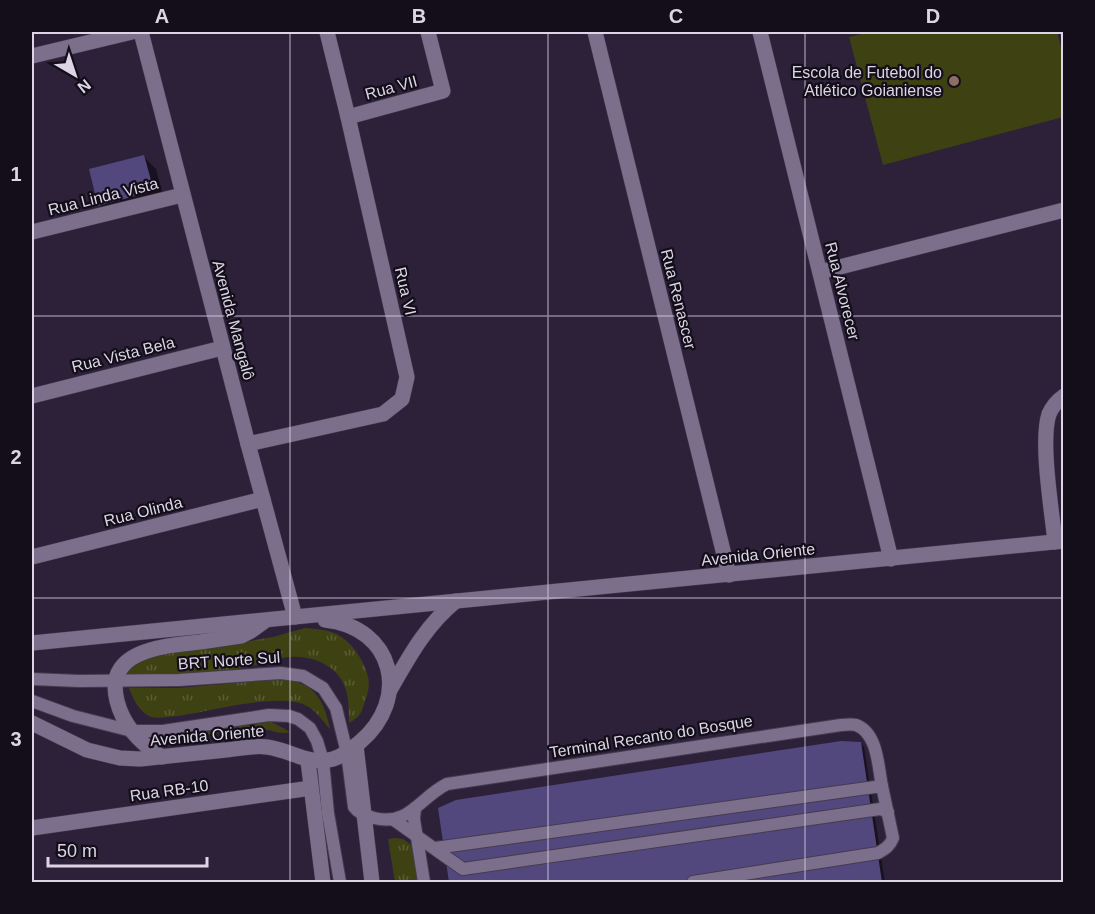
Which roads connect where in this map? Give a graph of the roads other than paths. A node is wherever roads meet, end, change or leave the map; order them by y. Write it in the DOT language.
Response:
graph roads {
  1 [pos="132,32"];
  2 [pos="141,32"];
  3 [pos="327,32"];
  4 [pos="428,32"];
  5 [pos="595,32"];
  6 [pos="760,32"];
  7 [pos="32,56"];
  8 [pos="348,117"];
  9 [pos="182,195"];
  10 [pos="1064,210"];
  11 [pos="32,232"];
  12 [pos="820,272"];
  13 [pos="222,348"];
  14 [pos="32,396"];
  15 [pos="1064,396"];
  16 [pos="248,444"];
  17 [pos="262,500"];
  18 [pos="1059,542"];
  19 [pos="32,557"];
  20 [pos="891,559"];
  21 [pos="729,575"];
  22 [pos="456,601"];
  23 [pos="295,617"];
  24 [pos="267,620"];
  25 [pos="32,643"];
  26 [pos="32,678"];
  27 [pos="115,680"];
  28 [pos="390,691"];
  29 [pos="32,701"];
  30 [pos="32,723"];
  31 [pos="132,731"];
  32 [pos="351,749"];
  33 [pos="162,757"];
  34 [pos="316,761"];
  35 [pos="882,786"];
  36 [pos="311,788"];
  37 [pos="415,808"];
  38 [pos="888,812"];
  39 [pos="364,815"];
  40 [pos="394,820"];
  41 [pos="32,828"];
  42 [pos="417,835"];
  43 [pos="435,848"];
  44 [pos="323,882"];
  45 [pos="340,882"];
  46 [pos="372,882"];
  47 [pos="424,882"];
  48 [pos="693,882"];
  1 -- 7 [label="street"];
  2 -- 9 [label="street, Avenida Mangalô"];
  3 -- 8 [label="street, Rua VI"];
  4 -- 8 [label="street, Rua VII"];
  5 -- 21 [label="street, Rua Renascer"];
  6 -- 12 [label="street, Rua Alvorecer"];
  8 -- 16 [label="street, Rua VI"];
  9 -- 11 [label="street, Rua Linda Vista"];
  9 -- 13 [label="street, Avenida Mangalô"];
  10 -- 12 [label="street"];
  12 -- 20 [label="street, Rua Alvorecer"];
  13 -- 14 [label="street, Rua Vista Bela"];
  13 -- 16 [label="street, Avenida Mangalô"];
  15 -- 18 [label="street"];
  16 -- 17 [label="street, Avenida Mangalô"];
  17 -- 19 [label="street, Rua Olinda"];
  17 -- 23 [label="street, Avenida Mangalô"];
  18 -- 20 [label="street, Avenida Oriente"];
  20 -- 21 [label="street, Avenida Oriente"];
  21 -- 22 [label="street, Avenida Oriente"];
  22 -- 23 [label="street, Avenida Oriente"];
  22 -- 28 [label="street, Avenida Oriente"];
  23 -- 24 [label="street, Avenida Oriente"];
  23 -- 28 [label="street, Avenida Oriente"];
  24 -- 25 [label="street, Avenida Oriente"];
  24 -- 27 [label="street"];
  26 -- 27 [label="lane, BRT Norte Sul"];
  27 -- 31 [label="street"];
  27 -- 32 [label="lane, BRT Norte Sul"];
  28 -- 32 [label="street, Avenida Oriente"];
  29 -- 31 [label="lane"];
  30 -- 33 [label="street, Avenida Oriente"];
  31 -- 33 [label="street"];
  31 -- 34 [label="lane"];
  32 -- 34 [label="street, Avenida Oriente"];
  32 -- 39 [label="street"];
  33 -- 34 [label="street, Avenida Oriente"];
  34 -- 36 [label="street"];
  34 -- 45 [label="lane"];
  35 -- 37 [label="lane, Terminal Recanto do Bosque"];
  35 -- 38 [label="lane, Terminal Recanto do Bosque"];
  35 -- 43 [label="lane"];
  36 -- 41 [label="street, Rua RB-10"];
  36 -- 44 [label="street"];
  37 -- 40 [label="lane, Terminal Recanto do Bosque"];
  37 -- 42 [label="lane"];
  38 -- 43 [label="lane"];
  38 -- 48 [label="lane, Terminal Recanto do Bosque"];
  39 -- 40 [label="lane"];
  39 -- 46 [label="street"];
  40 -- 42 [label="lane"];
  42 -- 43 [label="lane"];
  42 -- 47 [label="lane"];
}
